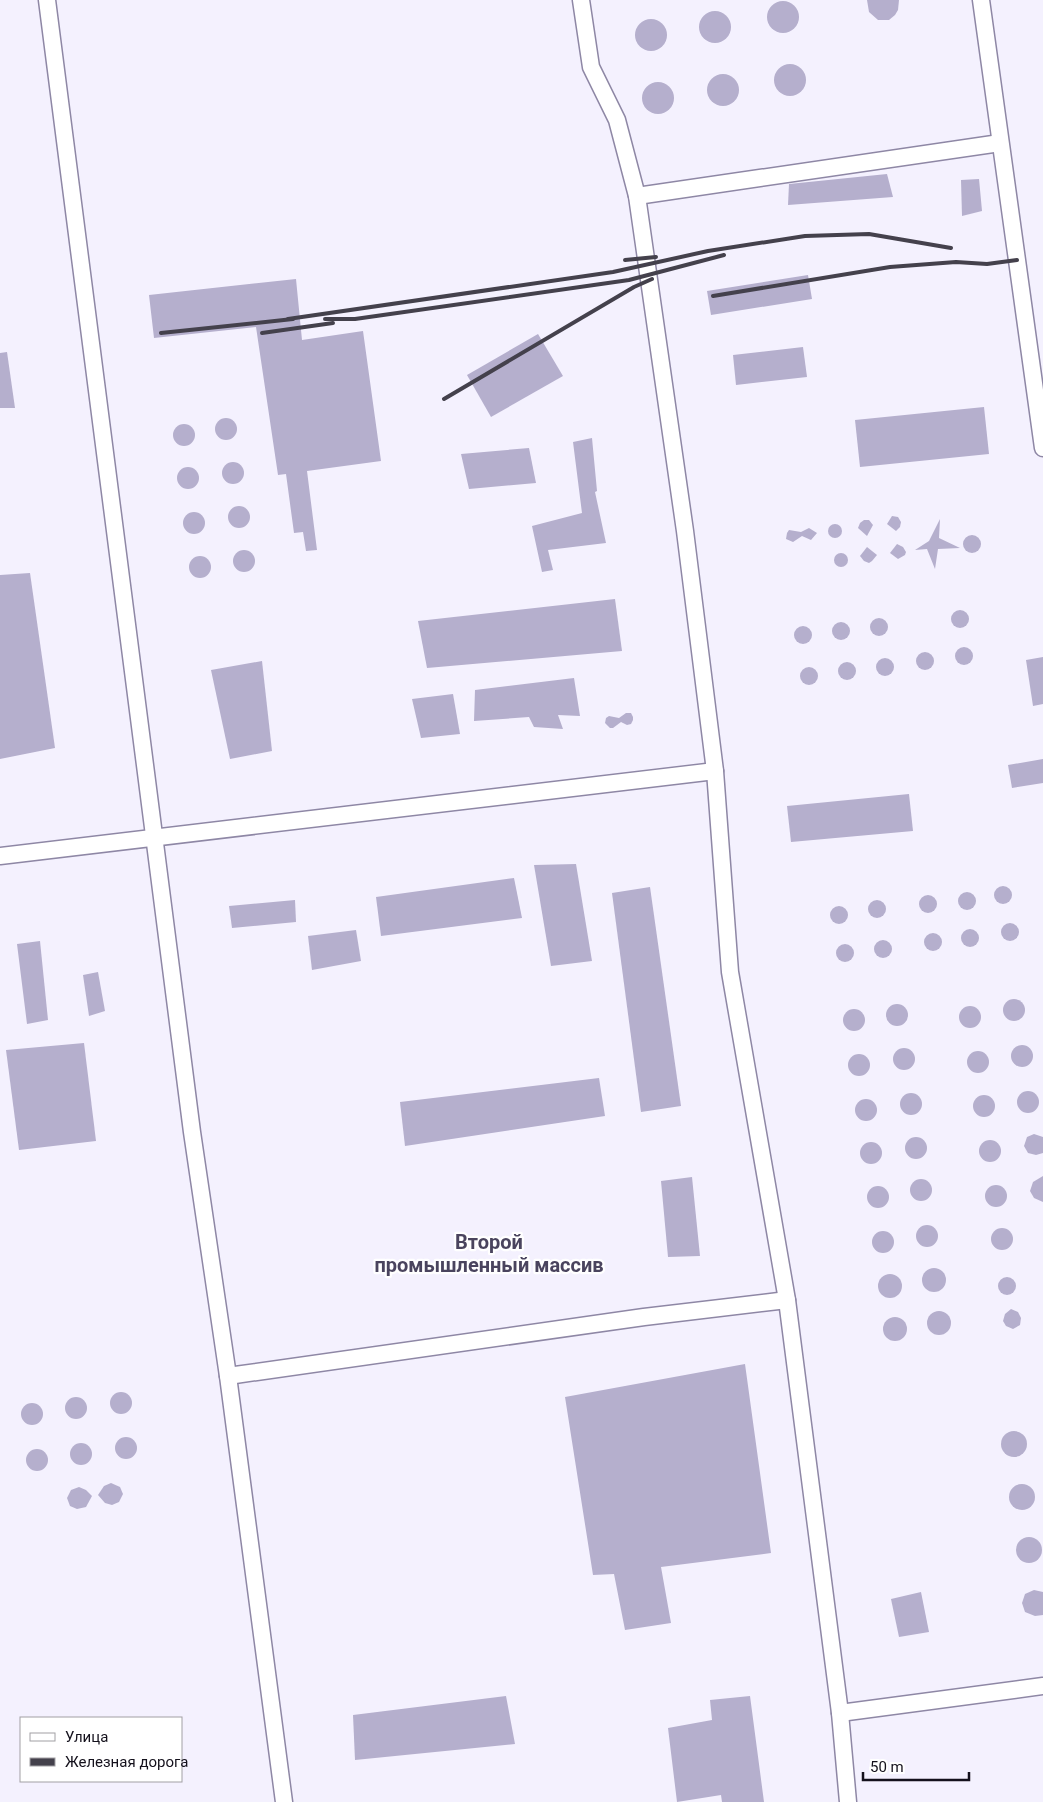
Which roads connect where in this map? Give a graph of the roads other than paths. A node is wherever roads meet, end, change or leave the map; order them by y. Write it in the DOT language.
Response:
graph roads {
  1 [pos="47,0"];
  2 [pos="581,0"];
  3 [pos="981,0"];
  4 [pos="1000,143"];
  5 [pos="637,196"];
  6 [pos="1043,448"];
  7 [pos="715,771"];
  8 [pos="155,837"];
  9 [pos="0,856"];
  10 [pos="787,1300"];
  11 [pos="228,1376"];
  12 [pos="1043,1686"];
  13 [pos="840,1713"];
  14 [pos="284,1802"];
  15 [pos="848,1802"];
  1 -- 8 [label="lane"];
  2 -- 5 [label="lane"];
  3 -- 4 [label="lane"];
  4 -- 5 [label="lane"];
  4 -- 6 [label="lane"];
  5 -- 7 [label="lane"];
  7 -- 8 [label="lane"];
  7 -- 10 [label="lane"];
  8 -- 9 [label="lane"];
  8 -- 11 [label="lane"];
  10 -- 11 [label="lane"];
  10 -- 13 [label="lane"];
  11 -- 14 [label="lane"];
  12 -- 13 [label="lane"];
  13 -- 15 [label="lane"];
}
